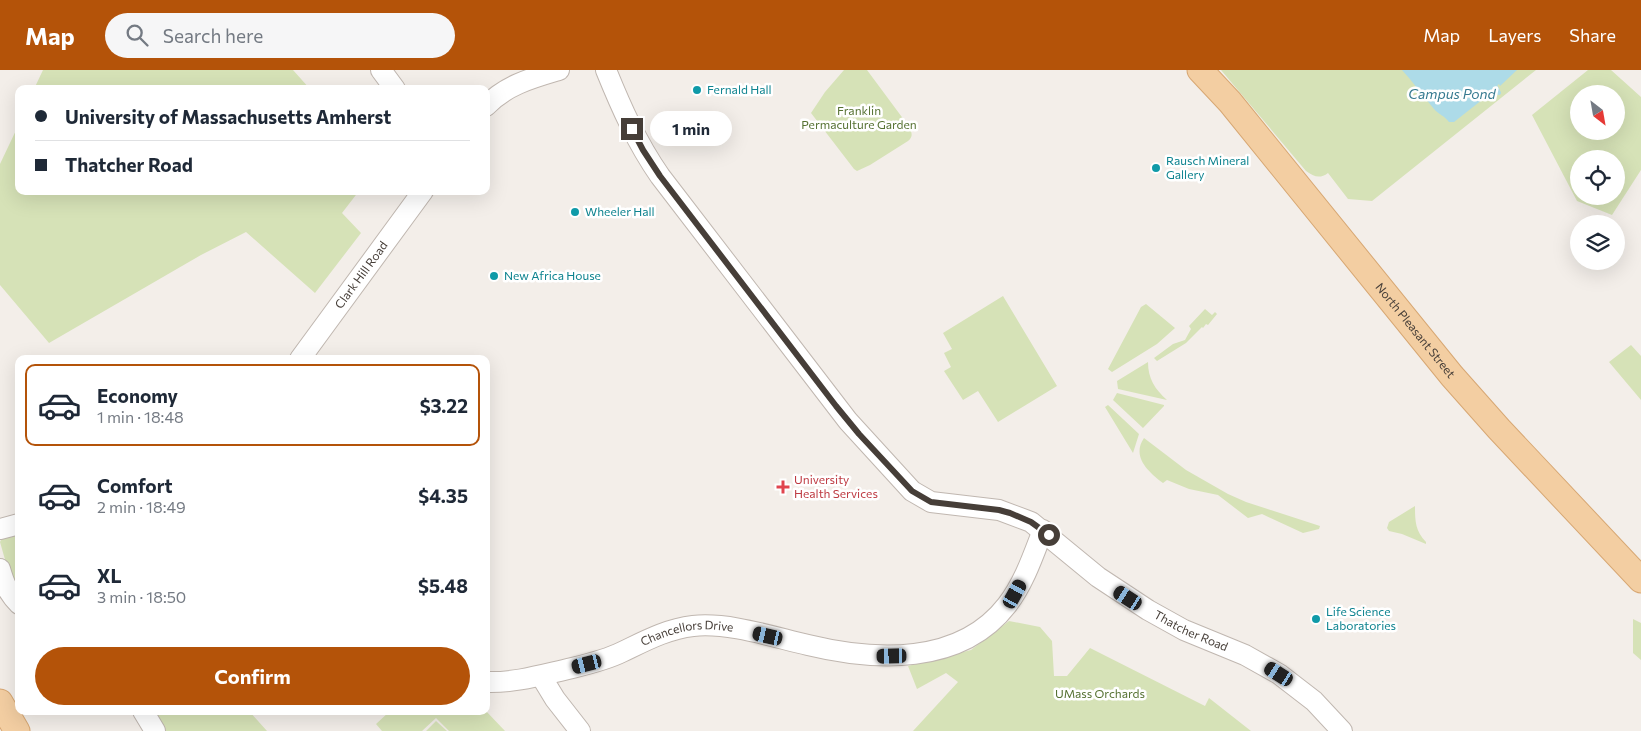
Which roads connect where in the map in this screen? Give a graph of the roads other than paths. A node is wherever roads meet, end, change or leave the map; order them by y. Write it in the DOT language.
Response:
graph roads {
  1 [pos="381,70"];
  2 [pos="559,70"];
  3 [pos="606,70"];
  4 [pos="1200,70"];
  5 [pos="392,85"];
  6 [pos="490,102"];
  7 [pos="420,195"];
  8 [pos="303,355"];
  9 [pos="15,525"];
  10 [pos="0,529"];
  11 [pos="1043,530"];
  12 [pos="0,569"];
  13 [pos="1641,580"];
  14 [pos="15,600"];
  15 [pos="541,676"];
  16 [pos="490,682"];
  17 [pos="0,702"];
  18 [pos="145,715"];
  19 [pos="18,731"];
  20 [pos="155,731"];
  21 [pos="580,731"];
  22 [pos="1342,731"];
  1 -- 5 [label="street"];
  2 -- 6 [label="street"];
  3 -- 11 [label="street, Thatcher Road"];
  4 -- 13 [label="main road, North Pleasant Street"];
  7 -- 8 [label="street, Clark Hill Road"];
  9 -- 10 [label="street"];
  11 -- 15 [label="street, Chancellors Drive"];
  11 -- 22 [label="street, Thatcher Road"];
  12 -- 14 [label="street"];
  15 -- 16 [label="street, Chancellors Drive"];
  15 -- 21 [label="street"];
  17 -- 19 [label="main road"];
  18 -- 20 [label="street"];
}
